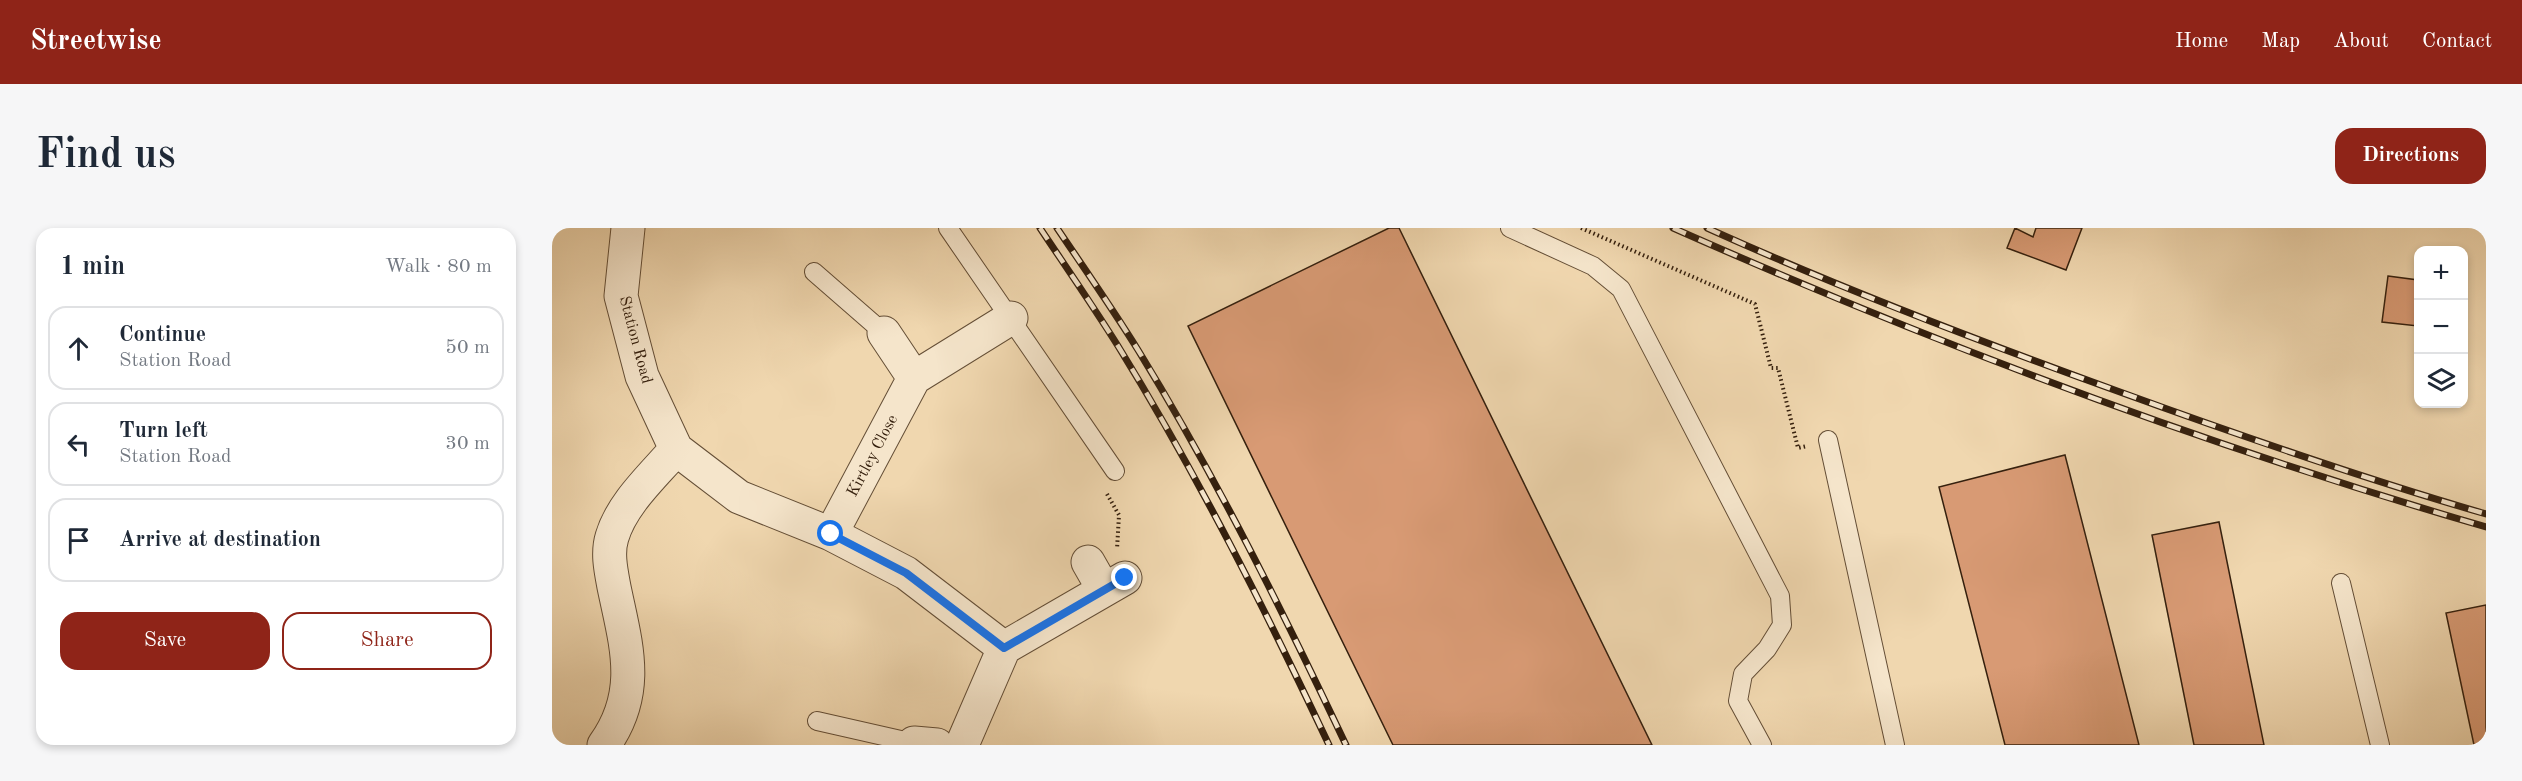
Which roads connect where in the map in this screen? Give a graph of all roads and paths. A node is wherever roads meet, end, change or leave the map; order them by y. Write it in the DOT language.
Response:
graph roads {
  1 [pos="628,228"];
  2 [pos="948,228"];
  3 [pos="1510,228"];
  4 [pos="1581,228"];
  5 [pos="814,272"];
  6 [pos="1011,318"];
  7 [pos="884,333"];
  8 [pos="914,378"];
  9 [pos="1828,440"];
  10 [pos="676,449"];
  11 [pos="1115,471"];
  12 [pos="831,534"];
  13 [pos="1088,562"];
  14 [pos="2341,583"];
  15 [pos="1114,584"];
  16 [pos="1004,648"];
  17 [pos="817,721"];
  18 [pos="926,744"];
  19 [pos="604,745"];
  20 [pos="962,745"];
  21 [pos="1762,745"];
  22 [pos="1895,745"];
  23 [pos="2380,745"];
  1 -- 10 [label="street, Station Road"];
  2 -- 6 [label="lane"];
  3 -- 21 [label="lane"];
  4 -- 9 [label="path"];
  5 -- 7 [label="lane"];
  6 -- 8 [label="street"];
  6 -- 11 [label="lane"];
  7 -- 8 [label="street"];
  8 -- 12 [label="street, Kirtley Close"];
  9 -- 22 [label="lane"];
  10 -- 12 [label="street, Station Road"];
  10 -- 19 [label="street"];
  11 -- 15 [label="path"];
  12 -- 16 [label="street, Station Road"];
  13 -- 15 [label="street"];
  14 -- 23 [label="lane"];
  15 -- 16 [label="street"];
  16 -- 20 [label="street"];
  17 -- 18 [label="lane"];
}
